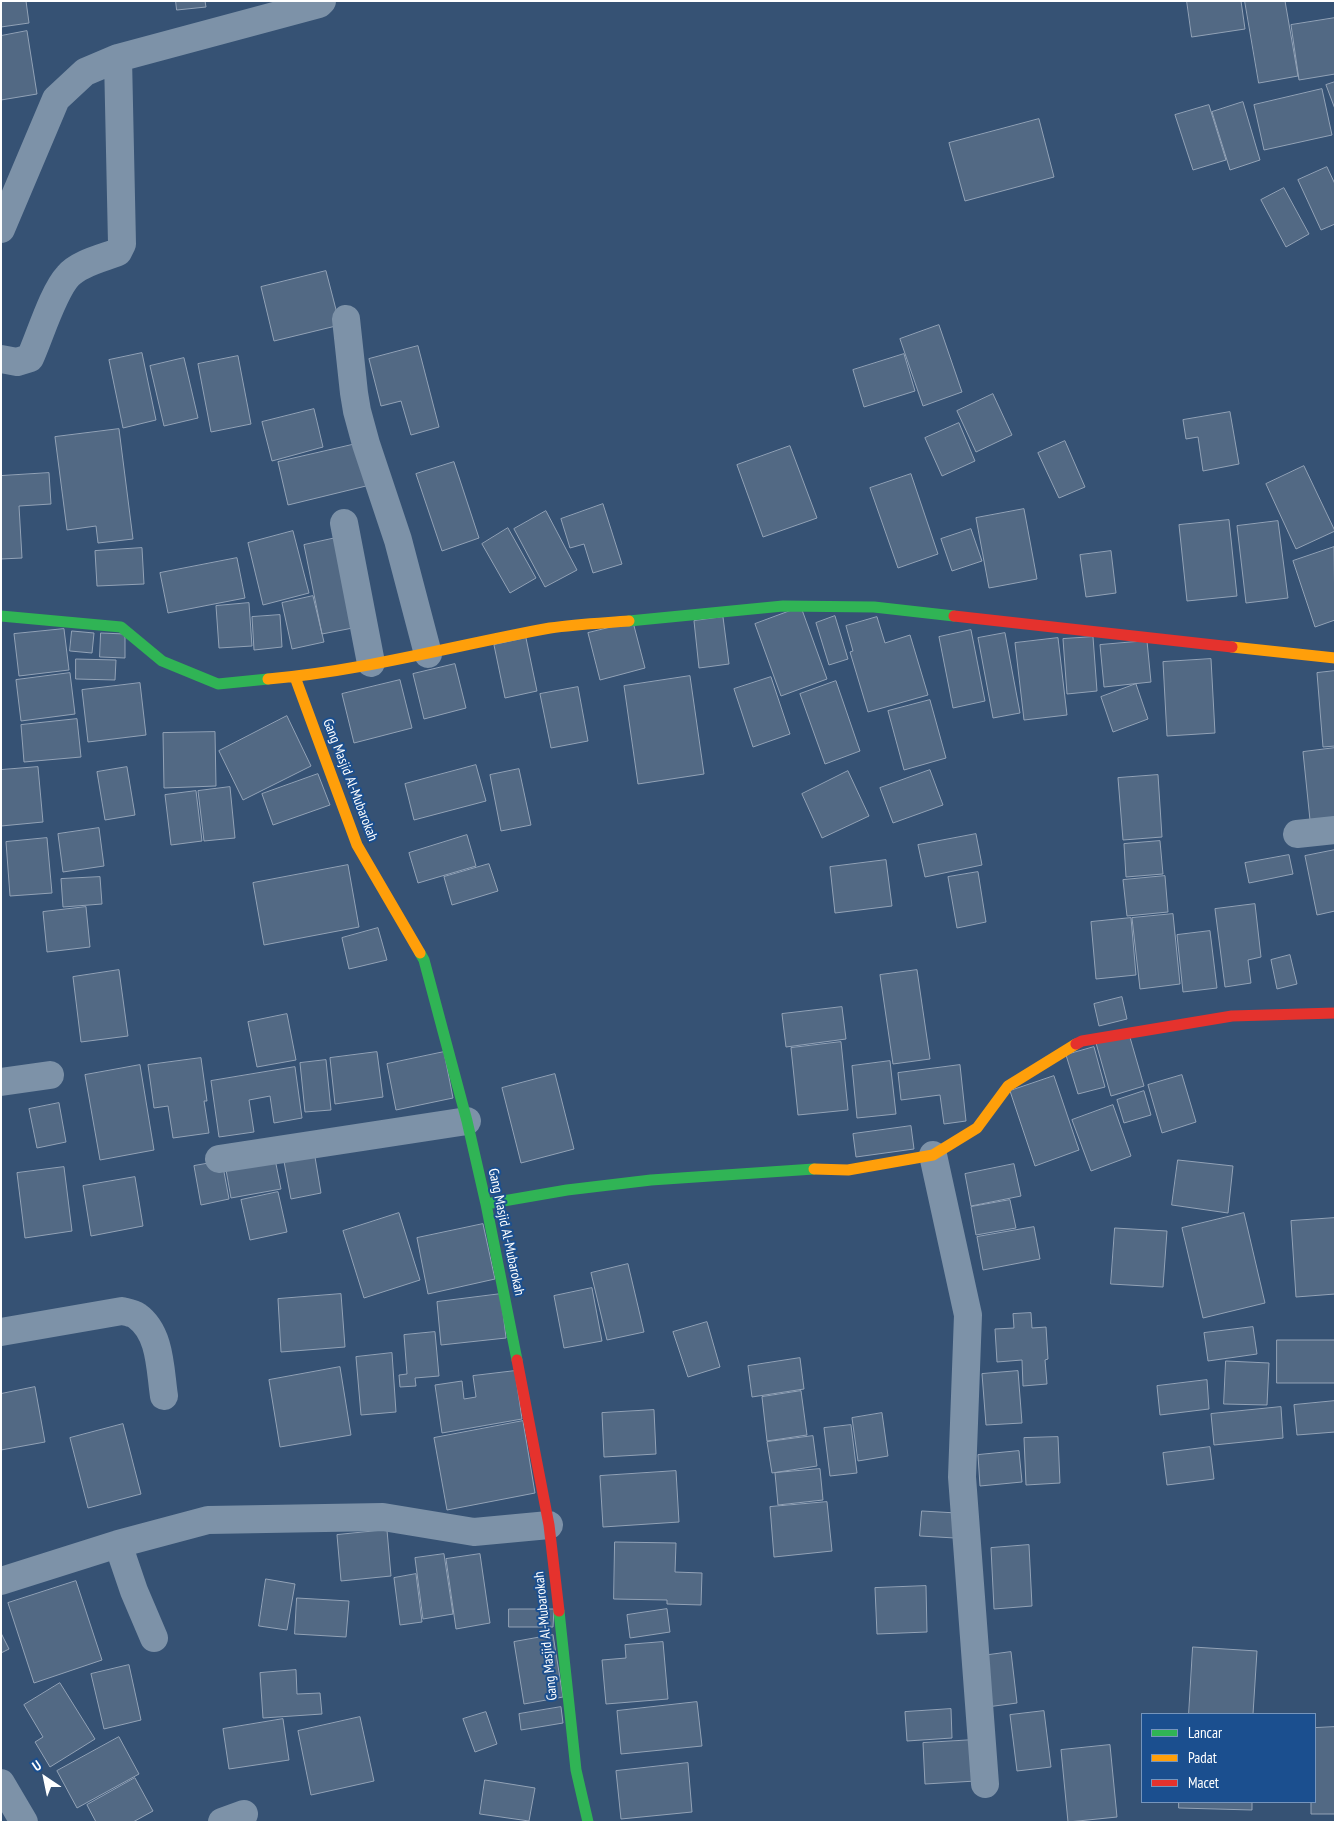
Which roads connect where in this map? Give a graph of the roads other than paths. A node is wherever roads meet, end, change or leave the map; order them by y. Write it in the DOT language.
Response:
graph roads {
  1 [pos="322,1"];
  2 [pos="118,58"];
  3 [pos="1,229"];
  4 [pos="346,319"];
  5 [pos="1,359"];
  6 [pos="344,523"];
  7 [pos="1,616"];
  8 [pos="428,654"];
  9 [pos="1335,658"];
  10 [pos="371,663"];
  11 [pos="295,677"];
  12 [pos="1335,830"];
  13 [pos="1297,834"];
  14 [pos="1335,1013"];
  15 [pos="50,1075"];
  16 [pos="1,1082"];
  17 [pos="467,1121"];
  18 [pos="933,1155"];
  19 [pos="219,1159"];
  20 [pos="486,1204"];
  21 [pos="1,1332"];
  22 [pos="164,1396"];
  23 [pos="548,1525"];
  24 [pos="118,1544"];
  25 [pos="1,1581"];
  26 [pos="154,1638"];
  27 [pos="1,1783"];
  28 [pos="985,1784"];
  29 [pos="24,1822"];
  30 [pos="588,1822"];
  1 -- 2 [label="street"];
  2 -- 3 [label="street"];
  2 -- 5 [label="street"];
  4 -- 8 [label="street"];
  6 -- 10 [label="street"];
  7 -- 11 [label="street"];
  8 -- 9 [label="street"];
  8 -- 10 [label="street"];
  10 -- 11 [label="street"];
  11 -- 17 [label="street, Gang Masjid Al-Mubarokah"];
  12 -- 13 [label="street"];
  14 -- 18 [label="street"];
  15 -- 16 [label="street"];
  17 -- 19 [label="street"];
  17 -- 20 [label="street, Gang Masjid Al-Mubarokah"];
  18 -- 20 [label="street"];
  18 -- 28 [label="street"];
  20 -- 23 [label="street, Gang Masjid Al-Mubarokah"];
  21 -- 22 [label="street"];
  23 -- 24 [label="street"];
  23 -- 30 [label="street, Gang Masjid Al-Mubarokah"];
  24 -- 25 [label="street"];
  24 -- 26 [label="street"];
  27 -- 29 [label="street"];
}
